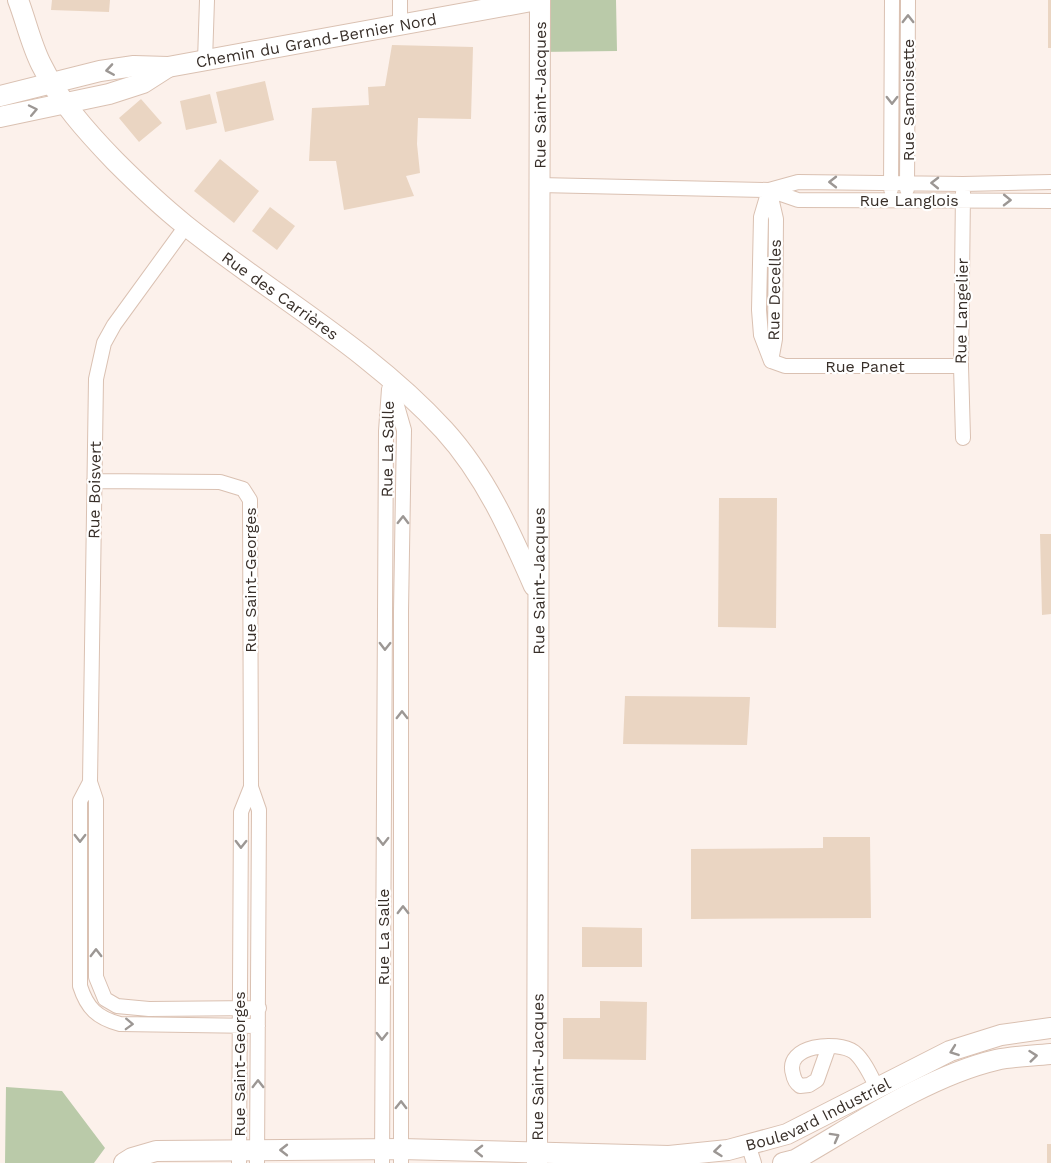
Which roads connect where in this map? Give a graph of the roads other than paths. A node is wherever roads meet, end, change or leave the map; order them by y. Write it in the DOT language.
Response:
graph roads {
  1 [pos="18,0"];
  2 [pos="207,0"];
  3 [pos="400,0"];
  4 [pos="539,0"];
  5 [pos="892,0"];
  6 [pos="908,0"];
  7 [pos="400,25"];
  8 [pos="205,61"];
  9 [pos="168,68"];
  10 [pos="53,84"];
  11 [pos="0,96"];
  12 [pos="66,103"];
  13 [pos="0,117"];
  14 [pos="891,182"];
  15 [pos="907,182"];
  16 [pos="1051,182"];
  17 [pos="540,184"];
  18 [pos="963,184"];
  19 [pos="769,190"];
  20 [pos="891,200"];
  21 [pos="907,200"];
  22 [pos="963,200"];
  23 [pos="1051,201"];
  24 [pos="186,226"];
  25 [pos="771,361"];
  26 [pos="961,366"];
  27 [pos="390,378"];
  28 [pos="963,438"];
  29 [pos="94,481"];
  30 [pos="538,594"];
  31 [pos="386,611"];
  32 [pos="401,611"];
  33 [pos="90,782"];
  34 [pos="251,787"];
  35 [pos="383,806"];
  36 [pos="403,806"];
  37 [pos="382,996"];
  38 [pos="402,996"];
  39 [pos="105,999"];
  40 [pos="239,1007"];
  41 [pos="259,1008"];
  42 [pos="95,1011"];
  43 [pos="238,1025"];
  44 [pos="258,1026"];
  45 [pos="1051,1028"];
  46 [pos="986,1040"];
  47 [pos="829,1046"];
  48 [pos="1051,1054"];
  49 [pos="993,1061"];
  50 [pos="877,1088"];
  51 [pos="751,1154"];
  52 [pos="391,1156"];
  53 [pos="248,1157"];
  54 [pos="537,1157"];
  55 [pos="124,1163"];
  56 [pos="783,1163"];
  1 -- 10 [label="main road, Rue des Carrières"];
  2 -- 8 [label="street"];
  3 -- 7 [label="street"];
  4 -- 7 [label="main road, Chemin du Grand-Bernier Nord"];
  4 -- 17 [label="main road, Rue Saint-Jacques"];
  5 -- 14 [label="street, Rue Samoisette, one-way"];
  15 -- 6 [label="street, Rue Samoisette, one-way"];
  7 -- 8 [label="main road, Chemin du Grand-Bernier Nord"];
  8 -- 9 [label="main road, Chemin du Grand-Bernier Nord"];
  9 -- 10 [label="main road, Chemin du Grand-Bernier Nord, one-way"];
  9 -- 12 [label="main road, Chemin du Grand-Bernier Nord"];
  10 -- 11 [label="main road, Chemin du Grand-Bernier Nord"];
  10 -- 12 [label="main road, Rue des Carrières"];
  13 -- 12 [label="main road, Chemin du Grand-Bernier Nord, one-way"];
  12 -- 24 [label="main road, Rue des Carrières"];
  14 -- 15 [label="street, Rue Langlois"];
  14 -- 19 [label="street, Rue Langlois, one-way"];
  14 -- 20 [label="street, Rue Samoisette"];
  18 -- 15 [label="street, Rue Langlois, one-way"];
  15 -- 21 [label="street, Rue Samoisette"];
  16 -- 18 [label="street, Rue Langlois"];
  17 -- 19 [label="street, Rue Langlois"];
  17 -- 30 [label="main road, Rue Saint-Jacques"];
  18 -- 22 [label="street, Rue Langelier"];
  19 -- 20 [label="street, Rue Langlois"];
  19 -- 25 [label="street, Rue Decelles"];
  20 -- 21 [label="street, Rue Langlois"];
  21 -- 22 [label="street, Rue Langlois"];
  22 -- 23 [label="street, Rue Langlois, one-way"];
  22 -- 26 [label="street, Rue Langelier"];
  24 -- 27 [label="main road, Rue des Carrières"];
  24 -- 29 [label="street, Rue Boisvert"];
  25 -- 26 [label="street, Rue Panet"];
  26 -- 28 [label="street, Rue Langelier"];
  27 -- 30 [label="main road, Rue des Carrières"];
  27 -- 31 [label="street, Rue La Salle"];
  32 -- 27 [label="street, Rue La Salle, one-way"];
  29 -- 33 [label="street, Rue Boisvert"];
  29 -- 34 [label="street, Rue Saint-Georges"];
  30 -- 54 [label="main road, Rue Saint-Jacques"];
  31 -- 32 [label="street"];
  31 -- 35 [label="street, Rue La Salle, one-way"];
  36 -- 32 [label="street, Rue La Salle, one-way"];
  39 -- 33 [label="street, Rue Boisvert, one-way"];
  33 -- 42 [label="street, Rue Boisvert, one-way"];
  34 -- 40 [label="street, Rue Saint-Georges, one-way"];
  34 -- 41 [label="street, Rue Saint-Georges"];
  35 -- 36 [label="street"];
  35 -- 37 [label="street, Rue La Salle, one-way"];
  38 -- 36 [label="street, Rue La Salle, one-way"];
  37 -- 38 [label="street, Rue La Salle"];
  37 -- 52 [label="street, Rue La Salle, one-way"];
  52 -- 38 [label="street, Rue La Salle, one-way"];
  39 -- 40 [label="street"];
  39 -- 42 [label="street"];
  40 -- 41 [label="street"];
  40 -- 43 [label="street, Rue Saint-Georges"];
  41 -- 44 [label="street, Rue Saint-Georges"];
  42 -- 43 [label="street, one-way"];
  43 -- 44 [label="street"];
  43 -- 53 [label="street, Rue Saint-Georges"];
  53 -- 44 [label="street, Rue Saint-Georges, one-way"];
  45 -- 46 [label="main road, Boulevard Industriel"];
  46 -- 49 [label="main road"];
  46 -- 50 [label="main road, Boulevard Industriel, one-way"];
  47 -- 50 [label="street"];
  49 -- 48 [label="main road, Boulevard Industriel, one-way"];
  56 -- 49 [label="main road, Boulevard Industriel, one-way"];
  50 -- 51 [label="main road, Boulevard Industriel"];
  51 -- 54 [label="main road, Boulevard Industriel, one-way"];
  52 -- 53 [label="main road, Boulevard Industriel, one-way"];
  54 -- 52 [label="main road, Boulevard Industriel, one-way"];
  53 -- 55 [label="main road, Boulevard Industriel"];
}
